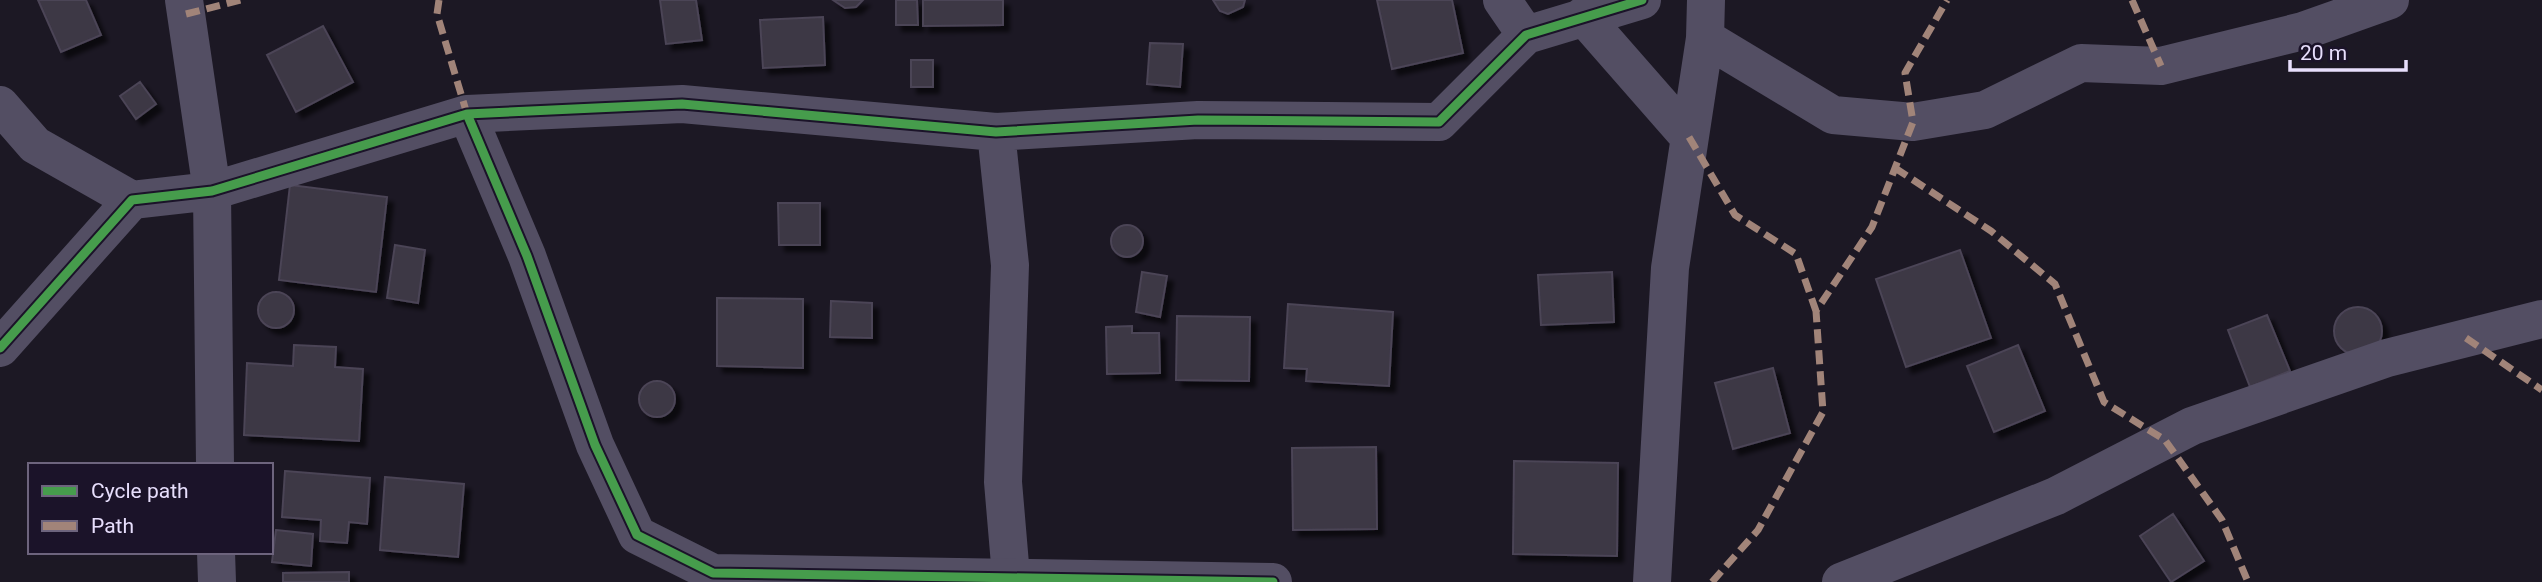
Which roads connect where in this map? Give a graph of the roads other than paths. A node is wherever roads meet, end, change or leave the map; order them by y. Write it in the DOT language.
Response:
graph roads {
  1 [pos="184,0"];
  2 [pos="1502,0"];
  3 [pos="1642,0"];
  4 [pos="1706,0"];
  5 [pos="2390,0"];
  6 [pos="1583,16"];
  7 [pos="1526,35"];
  8 [pos="1705,38"];
  9 [pos="0,105"];
  10 [pos="467,114"];
  11 [pos="996,132"];
  12 [pos="1689,137"];
  13 [pos="212,191"];
  14 [pos="132,200"];
  15 [pos="2542,319"];
  16 [pos="0,348"];
  17 [pos="215,463"];
  18 [pos="216,554"];
  19 [pos="1009,579"];
  20 [pos="216,582"];
  21 [pos="1273,582"];
  22 [pos="1652,582"];
  23 [pos="1841,582"];
  1 -- 13 [label="street"];
  2 -- 7 [label="street"];
  3 -- 6 [label="street"];
  4 -- 8 [label="street"];
  5 -- 8 [label="street"];
  6 -- 7 [label="street"];
  6 -- 12 [label="street"];
  7 -- 11 [label="street"];
  8 -- 12 [label="street"];
  9 -- 14 [label="street"];
  10 -- 11 [label="street"];
  10 -- 13 [label="street"];
  10 -- 19 [label="street"];
  11 -- 19 [label="street"];
  12 -- 22 [label="street"];
  13 -- 14 [label="street"];
  13 -- 17 [label="street"];
  14 -- 16 [label="street"];
  15 -- 23 [label="street"];
  18 -- 20 [label="street"];
  19 -- 21 [label="street"];
}
